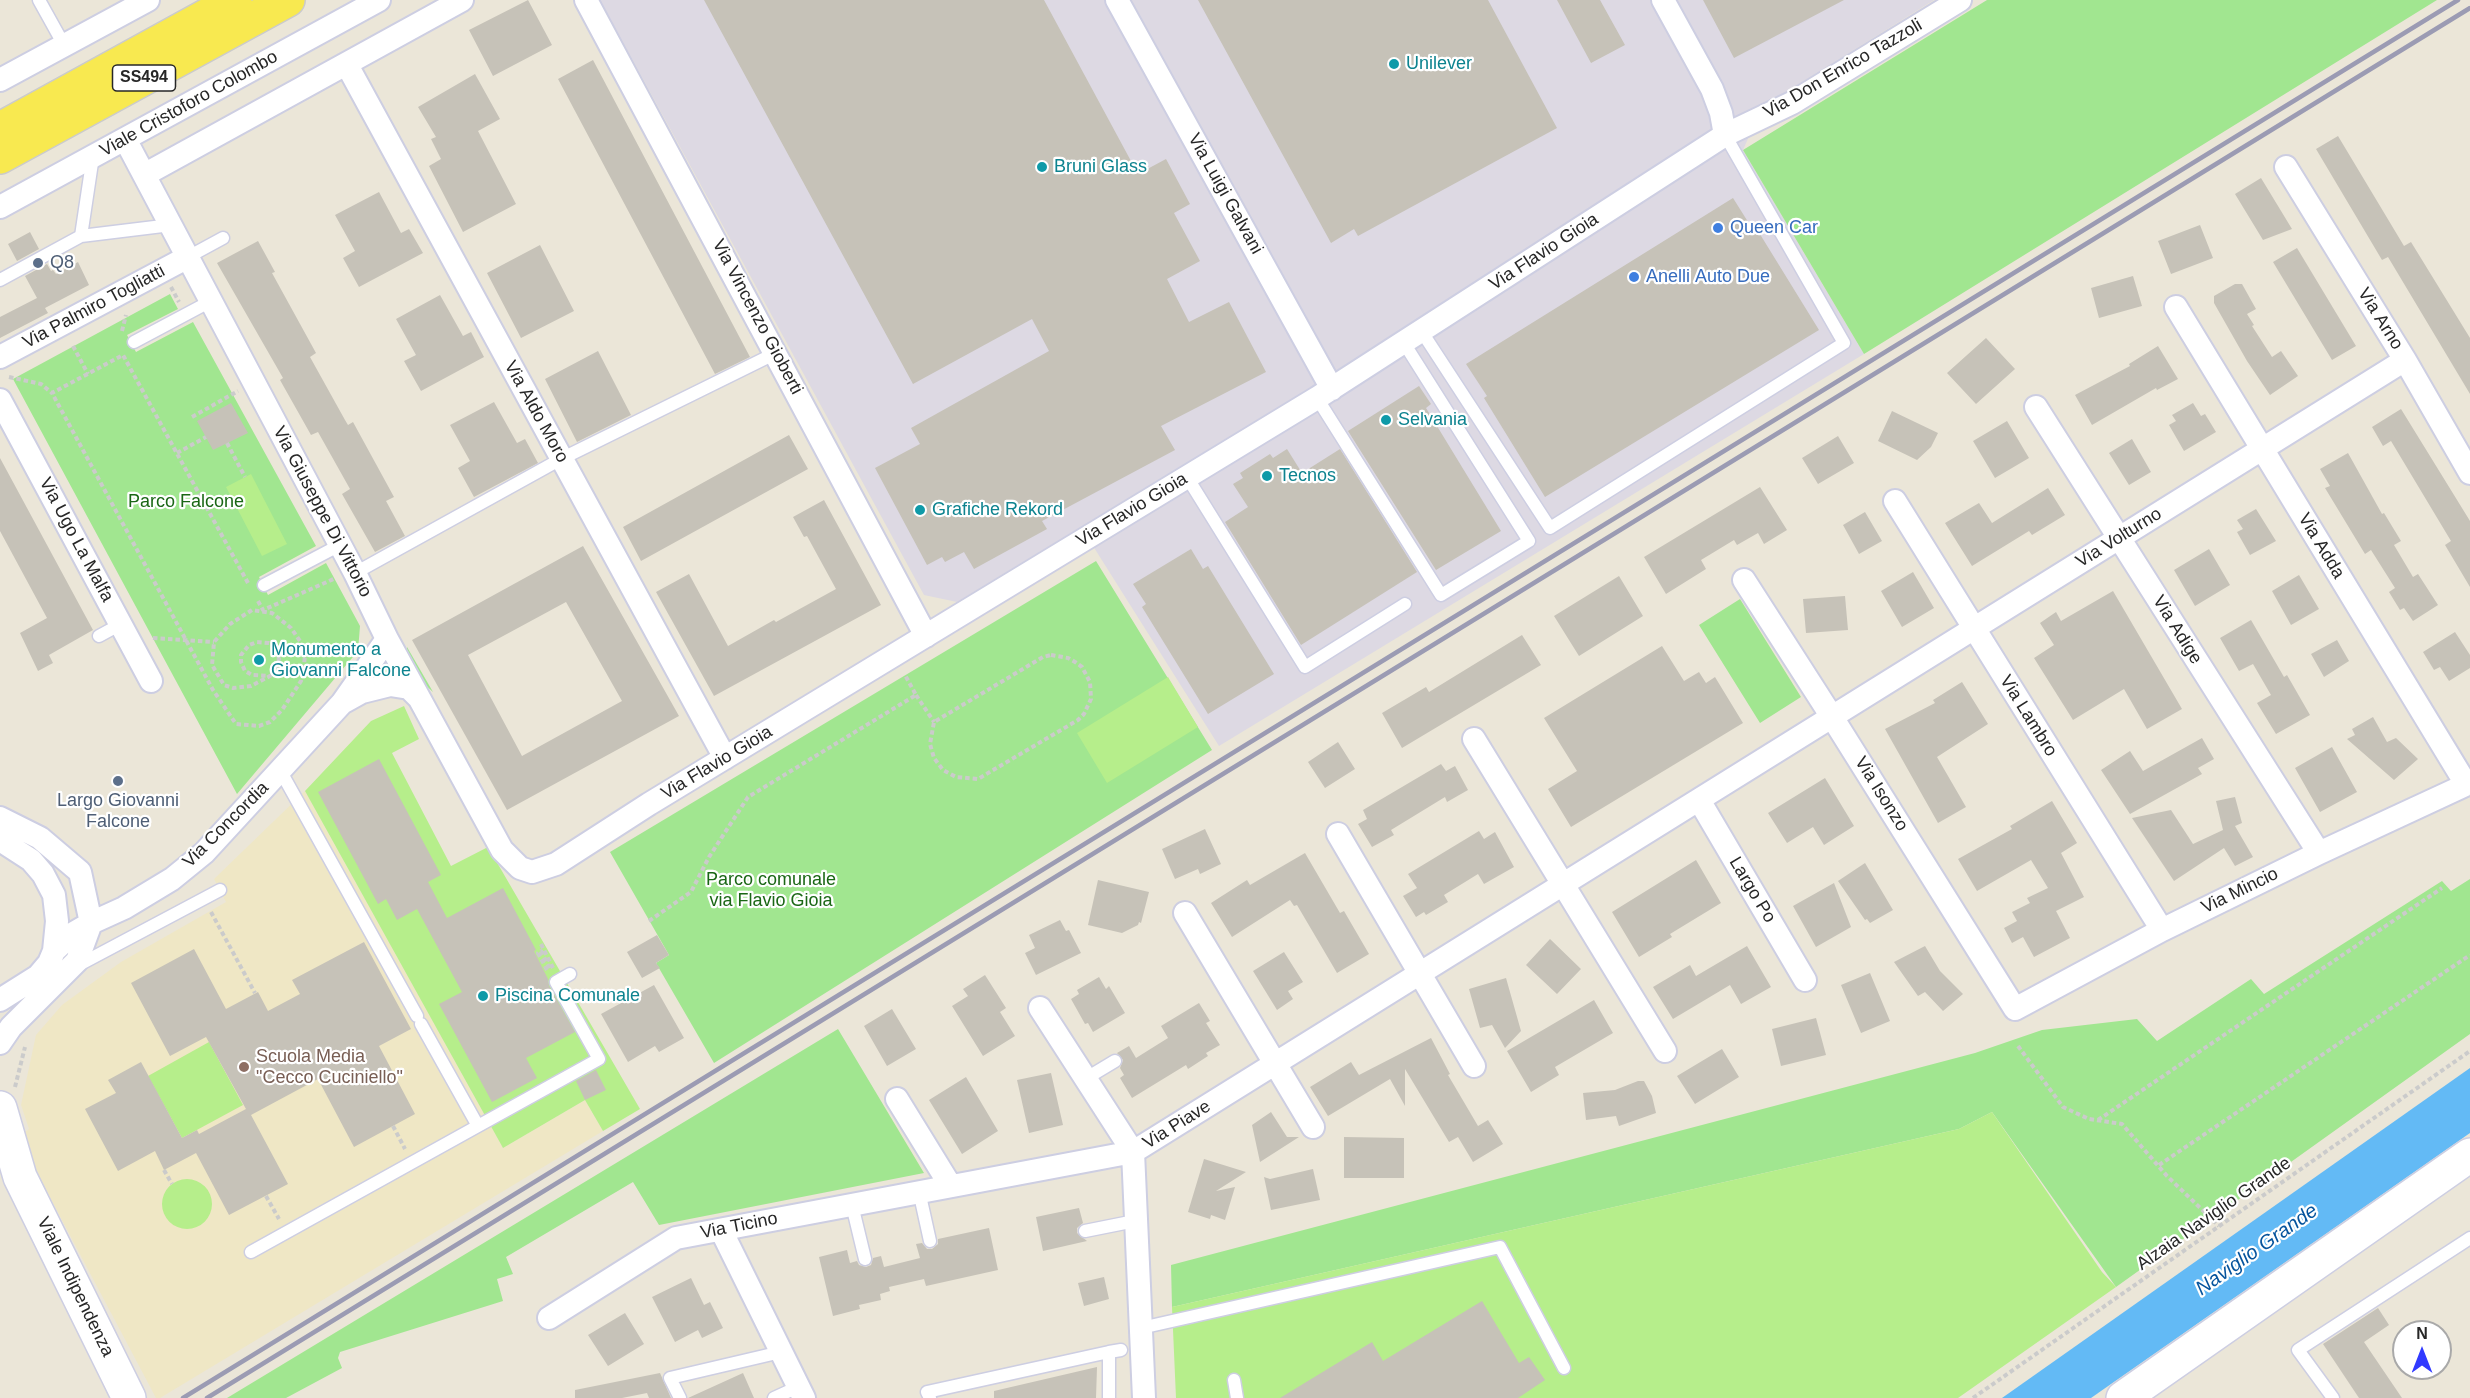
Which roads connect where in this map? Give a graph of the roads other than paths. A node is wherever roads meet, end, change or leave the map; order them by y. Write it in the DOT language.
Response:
graph roads {
  1 [pos="39,0"];
  2 [pos="148,0"];
  3 [pos="235,0"];
  4 [pos="288,0"];
  5 [pos="379,0"];
  6 [pos="462,0"];
  7 [pos="586,0"];
  8 [pos="1117,0"];
  9 [pos="1663,0"];
  10 [pos="1960,0"];
  11 [pos="64,45"];
  12 [pos="347,65"];
  13 [pos="0,80"];
  14 [pos="0,129"];
  15 [pos="1725,135"];
  16 [pos="125,139"];
  17 [pos="0,156"];
  18 [pos="93,156"];
  19 [pos="2286,167"];
  20 [pos="144,175"];
  21 [pos="0,207"];
  22 [pos="171,225"];
  23 [pos="81,236"];
  24 [pos="223,238"];
  25 [pos="188,257"];
  26 [pos="0,280"];
  27 [pos="211,301"];
  28 [pos="2176,307"];
  29 [pos="1413,337"];
  30 [pos="134,342"];
  31 [pos="776,353"];
  32 [pos="2405,360"];
  33 [pos="5,367"];
  34 [pos="1324,394"];
  35 [pos="0,400"];
  36 [pos="2036,407"];
  37 [pos="2262,449"];
  38 [pos="561,459"];
  39 [pos="2470,473"];
  40 [pos="1187,477"];
  41 [pos="1895,501"];
  42 [pos="2119,538"];
  43 [pos="340,545"];
  44 [pos="347,575"];
  45 [pos="1744,580"];
  46 [pos="264,585"];
  47 [pos="1405,604"];
  48 [pos="121,624"];
  49 [pos="1974,628"];
  50 [pos="99,636"];
  51 [pos="926,636"];
  52 [pos="387,639"];
  53 [pos="152,681"];
  54 [pos="419,698"];
  55 [pos="342,703"];
  56 [pos="1832,717"];
  57 [pos="1474,739"];
  58 [pos="725,758"];
  59 [pos="280,770"];
  60 [pos="2468,784"];
  61 [pos="1699,800"];
  62 [pos="0,818"];
  63 [pos="1338,834"];
  64 [pos="0,840"];
  65 [pos="2319,853"];
  66 [pos="80,872"];
  67 [pos="532,872"];
  68 [pos="1563,884"];
  69 [pos="220,890"];
  70 [pos="124,908"];
  71 [pos="1185,913"];
  72 [pos="91,923"];
  73 [pos="2162,930"];
  74 [pos="54,951"];
  75 [pos="69,970"];
  76 [pos="1420,973"];
  77 [pos="570,974"];
  78 [pos="1805,980"];
  79 [pos="0,1000"];
  80 [pos="1040,1008"];
  81 [pos="2015,1009"];
  82 [pos="0,1042"];
  83 [pos="1665,1051"];
  84 [pos="1115,1061"];
  85 [pos="1274,1064"];
  86 [pos="1474,1066"];
  87 [pos="1085,1079"];
  88 [pos="897,1099"];
  89 [pos="0,1108"];
  90 [pos="478,1126"];
  91 [pos="1312,1127"];
  92 [pos="0,1150"];
  93 [pos="1133,1152"];
  94 [pos="2470,1155"];
  95 [pos="20,1177"];
  96 [pos="950,1185"];
  97 [pos="919,1191"];
  98 [pos="852,1204"];
  99 [pos="1135,1221"];
  100 [pos="721,1230"];
  101 [pos="1085,1231"];
  102 [pos="2470,1238"];
  103 [pos="930,1241"];
  104 [pos="251,1252"];
  105 [pos="865,1259"];
  106 [pos="549,1318"];
  107 [pos="1141,1328"];
  108 [pos="781,1352"];
  109 [pos="1564,1368"];
  110 [pos="1234,1380"];
  111 [pos="801,1393"];
  112 [pos="129,1398"];
  113 [pos="680,1398"];
  114 [pos="774,1398"];
  115 [pos="930,1398"];
  116 [pos="1109,1398"];
  117 [pos="1144,1398"];
  118 [pos="1237,1398"];
  119 [pos="2123,1398"];
  120 [pos="2333,1398"];
  1 -- 11 [label="lane"];
  2 -- 11 [label="street"];
  3 -- 14 [label="main road, SS494"];
  4 -- 17 [label="main road, SS494"];
  5 -- 16 [label="street, Viale Cristoforo Colombo"];
  6 -- 12 [label="street"];
  7 -- 31 [label="street, Via Vincenzo Gioberti"];
  8 -- 34 [label="street, Via Luigi Galvani"];
  9 -- 15 [label="street"];
  10 -- 15 [label="street, Via Don Enrico Tazzoli"];
  11 -- 13 [label="street"];
  12 -- 20 [label="street"];
  12 -- 38 [label="street, Via Aldo Moro"];
  15 -- 29 [label="street, Via Flavio Gioia"];
  15 -- 29 [label="lane"];
  16 -- 18 [label="street, Viale Cristoforo Colombo"];
  16 -- 20 [label="street, Via Giuseppe Di Vittorio"];
  18 -- 21 [label="street, Viale Cristoforo Colombo"];
  18 -- 23 [label="lane"];
  19 -- 32 [label="street, Via Arno"];
  20 -- 22 [label="street, Via Giuseppe Di Vittorio"];
  22 -- 23 [label="lane"];
  22 -- 25 [label="street, Via Giuseppe Di Vittorio"];
  23 -- 26 [label="lane"];
  24 -- 25 [label="lane"];
  25 -- 27 [label="street, Via Giuseppe Di Vittorio"];
  25 -- 33 [label="street, Via Palmiro Togliatti"];
  27 -- 30 [label="lane"];
  27 -- 43 [label="street, Via Giuseppe Di Vittorio"];
  28 -- 37 [label="street, Via Adda"];
  29 -- 34 [label="street, Via Flavio Gioia"];
  29 -- 34 [label="lane"];
  31 -- 38 [label="lane"];
  31 -- 51 [label="street, Via Vincenzo Gioberti"];
  32 -- 37 [label="street, Via Volturno"];
  32 -- 39 [label="street, Via Arno"];
  34 -- 40 [label="street, Via Flavio Gioia"];
  35 -- 48 [label="street, Via Ugo La Malfa"];
  36 -- 42 [label="street, Via Adige"];
  37 -- 42 [label="street, Via Volturno"];
  37 -- 60 [label="street, Via Adda"];
  38 -- 44 [label="lane"];
  38 -- 58 [label="street, Via Aldo Moro"];
  40 -- 47 [label="lane"];
  40 -- 51 [label="street, Via Flavio Gioia"];
  41 -- 49 [label="street, Via Lambro"];
  42 -- 49 [label="street, Via Volturno"];
  42 -- 65 [label="street, Via Adige"];
  43 -- 44 [label="street, Via Giuseppe Di Vittorio"];
  43 -- 46 [label="lane"];
  44 -- 52 [label="street, Via Giuseppe Di Vittorio"];
  45 -- 56 [label="street, Via Isonzo"];
  48 -- 50 [label="lane"];
  48 -- 53 [label="street, Via Ugo La Malfa"];
  49 -- 56 [label="street, Via Volturno"];
  49 -- 73 [label="street, Via Lambro"];
  51 -- 58 [label="street, Via Flavio Gioia"];
  52 -- 54 [label="street, Via Giuseppe Di Vittorio"];
  52 -- 55 [label="street, Via Concordia"];
  54 -- 55 [label="street, Via Concordia"];
  54 -- 67 [label="street, Via Giuseppe Di Vittorio"];
  55 -- 59 [label="street, Via Concordia"];
  56 -- 61 [label="street"];
  56 -- 81 [label="street, Via Isonzo"];
  57 -- 68 [label="street"];
  58 -- 67 [label="street, Via Flavio Gioia"];
  59 -- 70 [label="street, Via Concordia"];
  59 -- 90 [label="lane"];
  60 -- 65 [label="street, Via Mincio"];
  61 -- 68 [label="street"];
  61 -- 78 [label="street, Largo Po"];
  62 -- 66 [label="street"];
  63 -- 76 [label="street"];
  64 -- 74 [label="street"];
  65 -- 73 [label="street, Via Mincio"];
  66 -- 70 [label="street"];
  66 -- 72 [label="street"];
  68 -- 76 [label="street, Via Piave"];
  68 -- 83 [label="street"];
  69 -- 75 [label="lane"];
  70 -- 72 [label="street, Via Concordia"];
  71 -- 85 [label="street"];
  72 -- 74 [label="street, Via Concordia"];
  72 -- 75 [label="street"];
  73 -- 81 [label="street, Via Mincio"];
  74 -- 79 [label="street"];
  75 -- 82 [label="street"];
  76 -- 85 [label="street, Via Piave"];
  76 -- 86 [label="street"];
  77 -- 90 [label="lane"];
  80 -- 87 [label="street, Via Piave"];
  84 -- 87 [label="lane"];
  85 -- 91 [label="street"];
  85 -- 93 [label="street, Via Piave"];
  87 -- 93 [label="street, Via Piave"];
  88 -- 96 [label="street"];
  89 -- 95 [label="main road, Viale Indipendenza"];
  90 -- 104 [label="lane"];
  92 -- 95 [label="main road, Viale Indipendenza"];
  93 -- 96 [label="street, Via Ticino"];
  93 -- 99 [label="street"];
  94 -- 119 [label="main road"];
  95 -- 112 [label="main road, Viale Indipendenza"];
  96 -- 97 [label="street, Via Ticino"];
  97 -- 98 [label="street, Via Ticino"];
  97 -- 103 [label="lane"];
  98 -- 100 [label="street, Via Ticino"];
  98 -- 105 [label="lane"];
  99 -- 101 [label="lane"];
  99 -- 107 [label="street"];
  100 -- 106 [label="street, Via Ticino"];
  100 -- 108 [label="street"];
  102 -- 120 [label="lane"];
  107 -- 109 [label="lane"];
  107 -- 117 [label="street"];
  108 -- 111 [label="street"];
  108 -- 113 [label="lane"];
  110 -- 118 [label="lane"];
  111 -- 114 [label="lane"];
  115 -- 116 [label="lane"];
}
